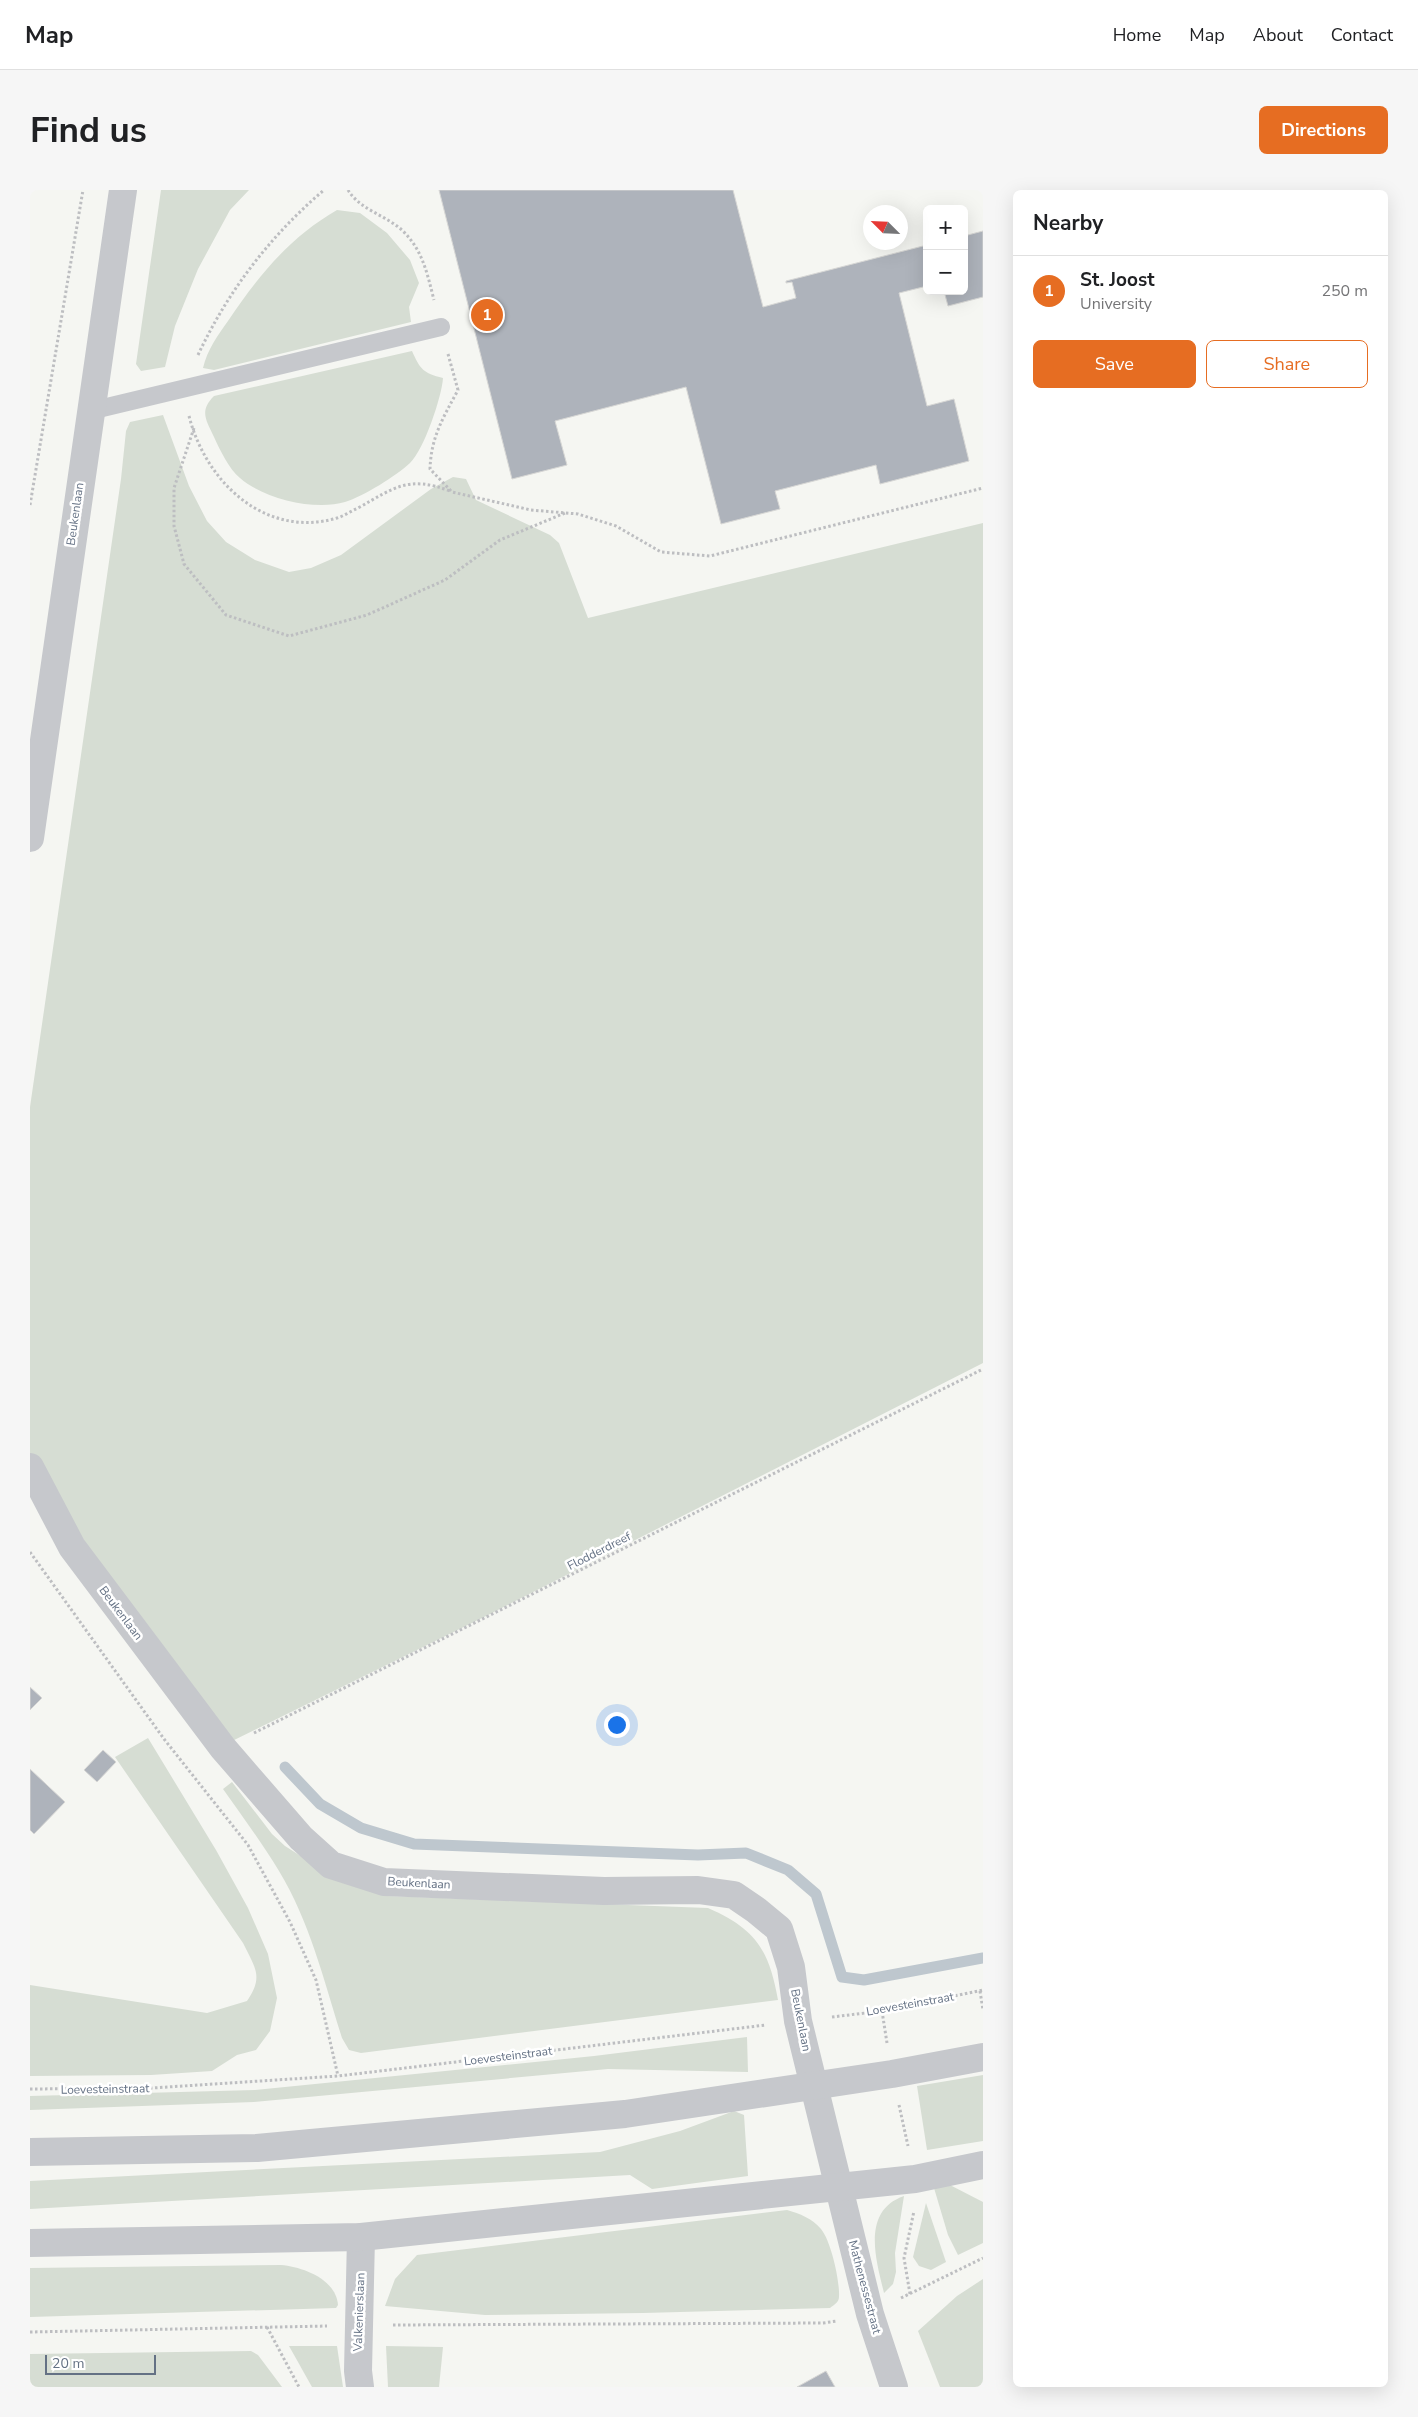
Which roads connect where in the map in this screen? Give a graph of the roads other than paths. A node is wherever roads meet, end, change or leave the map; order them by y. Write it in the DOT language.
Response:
graph roads {
  1 [pos="123,190"];
  2 [pos="441,327"];
  3 [pos="90,411"];
  4 [pos="30,838"];
  5 [pos="30,1467"];
  6 [pos="983,2057"];
  7 [pos="816,2086"];
  8 [pos="30,2152"];
  9 [pos="983,2165"];
  10 [pos="840,2187"];
  11 [pos="362,2237"];
  12 [pos="30,2242"];
  13 [pos="360,2387"];
  14 [pos="894,2387"];
  1 -- 3 [label="street, Beukenlaan"];
  2 -- 3 [label="lane"];
  3 -- 4 [label="street, Beukenlaan"];
  5 -- 7 [label="street, Beukenlaan"];
  6 -- 7 [label="street"];
  7 -- 8 [label="street"];
  7 -- 10 [label="street, Beukenlaan"];
  9 -- 10 [label="street"];
  10 -- 11 [label="street"];
  10 -- 14 [label="street, Mathenessestraat"];
  11 -- 12 [label="street"];
  11 -- 13 [label="street, Valkenierslaan"];
}
